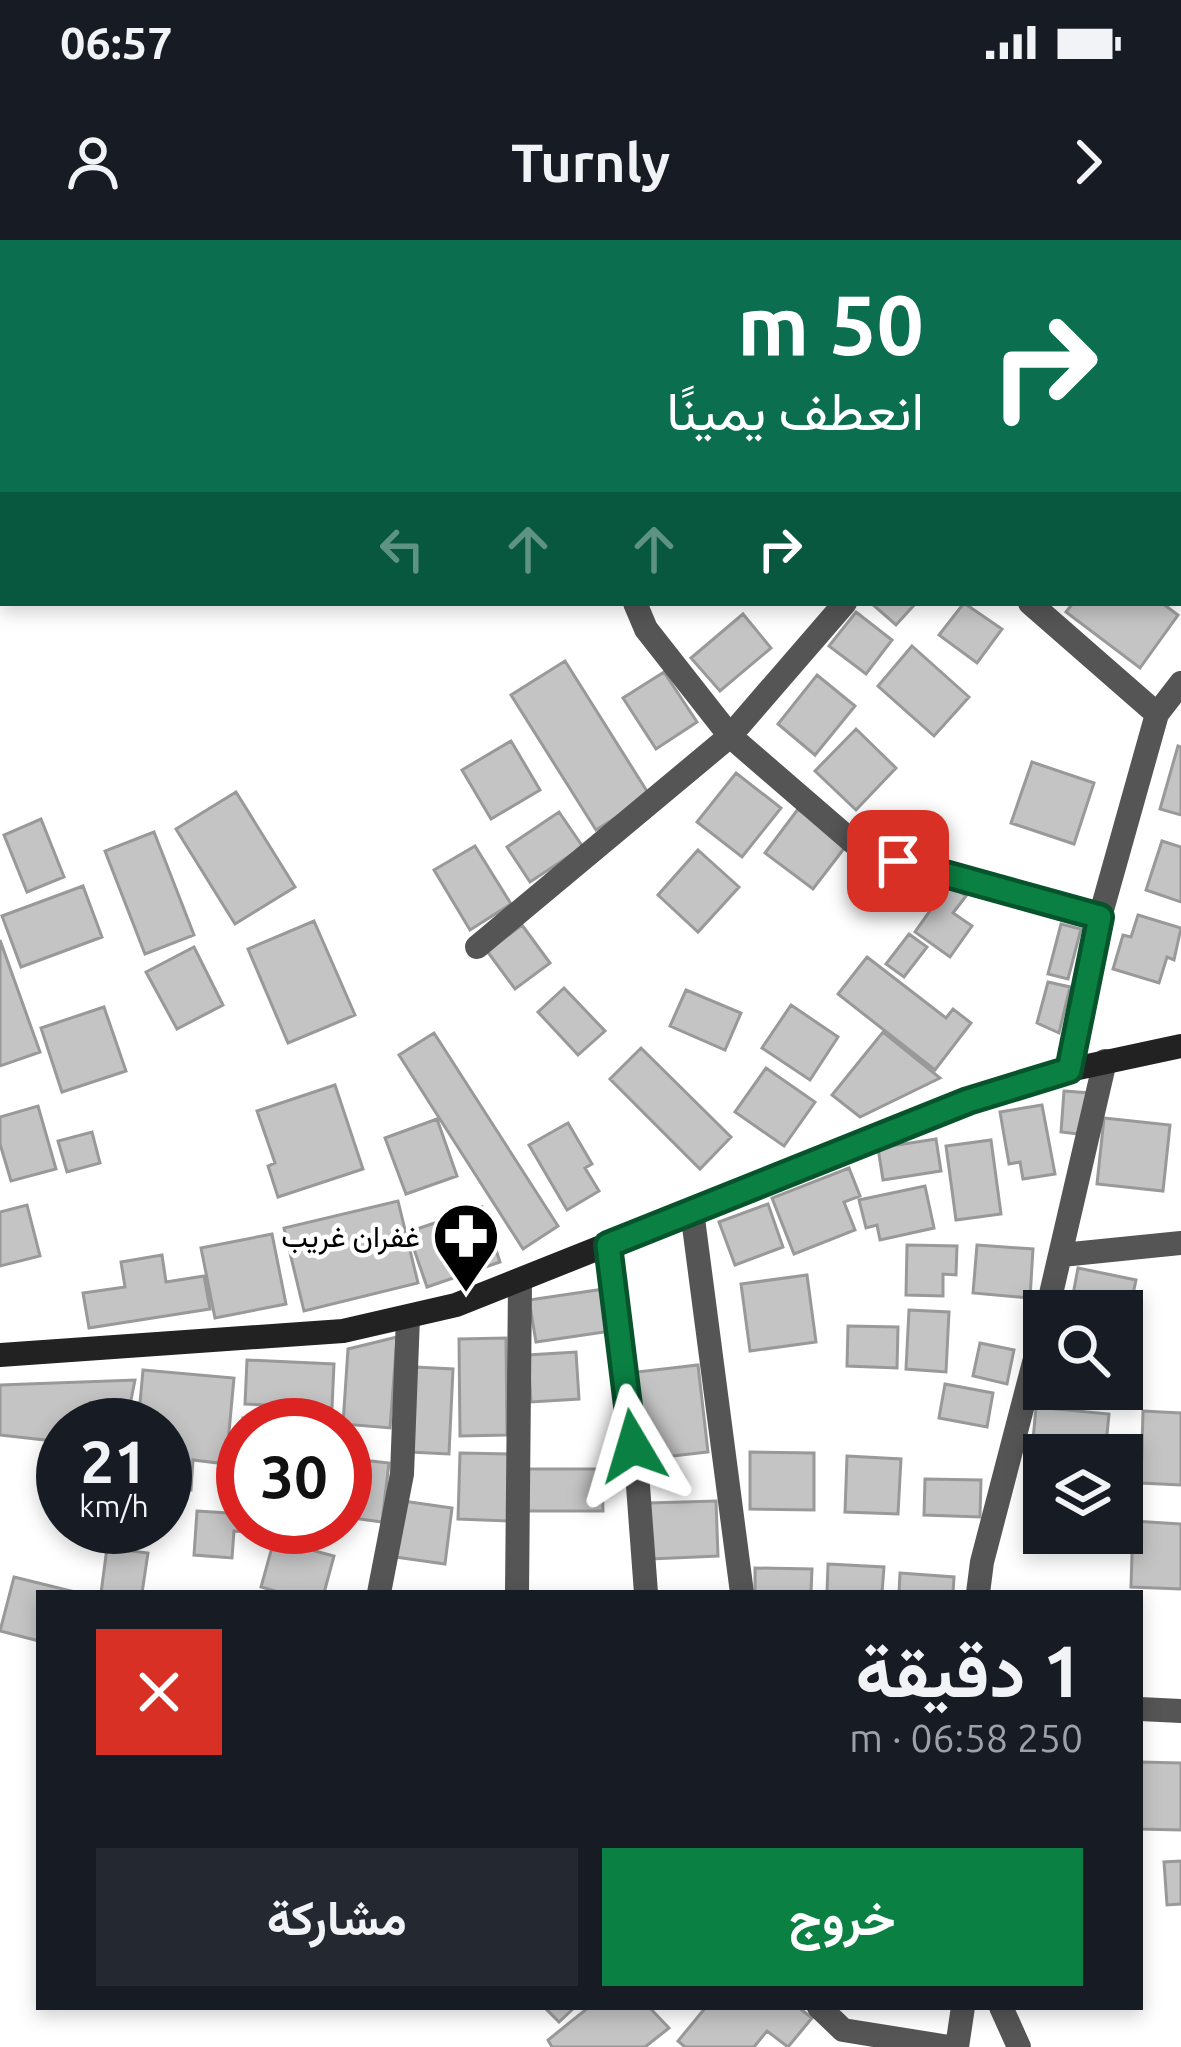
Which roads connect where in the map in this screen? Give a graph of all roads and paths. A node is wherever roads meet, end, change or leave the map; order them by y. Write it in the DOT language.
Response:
graph roads {
  1 [pos="636,606"];
  2 [pos="842,606"];
  3 [pos="1033,606"];
  4 [pos="1181,683"];
  5 [pos="1156,714"];
  6 [pos="730,736"];
  7 [pos="1100,917"];
  8 [pos="477,946"];
  9 [pos="1181,1046"];
  10 [pos="1105,1061"];
  11 [pos="1069,1070"];
  12 [pos="692,1211"];
  13 [pos="1181,1244"];
  14 [pos="608,1245"];
  15 [pos="1062,1255"];
  16 [pos="520,1282"];
  17 [pos="1053,1290"];
  18 [pos="408,1316"];
  19 [pos="0,1355"];
  20 [pos="1023,1405"];
  21 [pos="380,1590"];
  22 [pos="518,1590"];
  23 [pos="646,1590"];
  24 [pos="742,1590"];
  25 [pos="978,1590"];
  26 [pos="1143,1709"];
  27 [pos="1181,1711"];
  28 [pos="822,2010"];
  29 [pos="961,2010"];
  30 [pos="1002,2010"];
  31 [pos="953,2047"];
  32 [pos="1019,2047"];
  1 -- 6 [label="street"];
  2 -- 6 [label="street"];
  3 -- 5 [label="street"];
  4 -- 5 [label="street"];
  5 -- 7 [label="street"];
  6 -- 7 [label="street"];
  6 -- 8 [label="street"];
  7 -- 11 [label="street"];
  9 -- 10 [label="street"];
  10 -- 11 [label="street"];
  10 -- 15 [label="street"];
  11 -- 12 [label="street"];
  12 -- 14 [label="street"];
  12 -- 24 [label="street"];
  13 -- 15 [label="street"];
  14 -- 16 [label="street"];
  14 -- 23 [label="street"];
  15 -- 17 [label="street"];
  16 -- 18 [label="street"];
  16 -- 22 [label="street"];
  18 -- 19 [label="street"];
  18 -- 21 [label="street"];
  20 -- 25 [label="street"];
  26 -- 27 [label="street"];
  28 -- 31 [label="street"];
  29 -- 31 [label="street"];
  30 -- 32 [label="street"];
}
